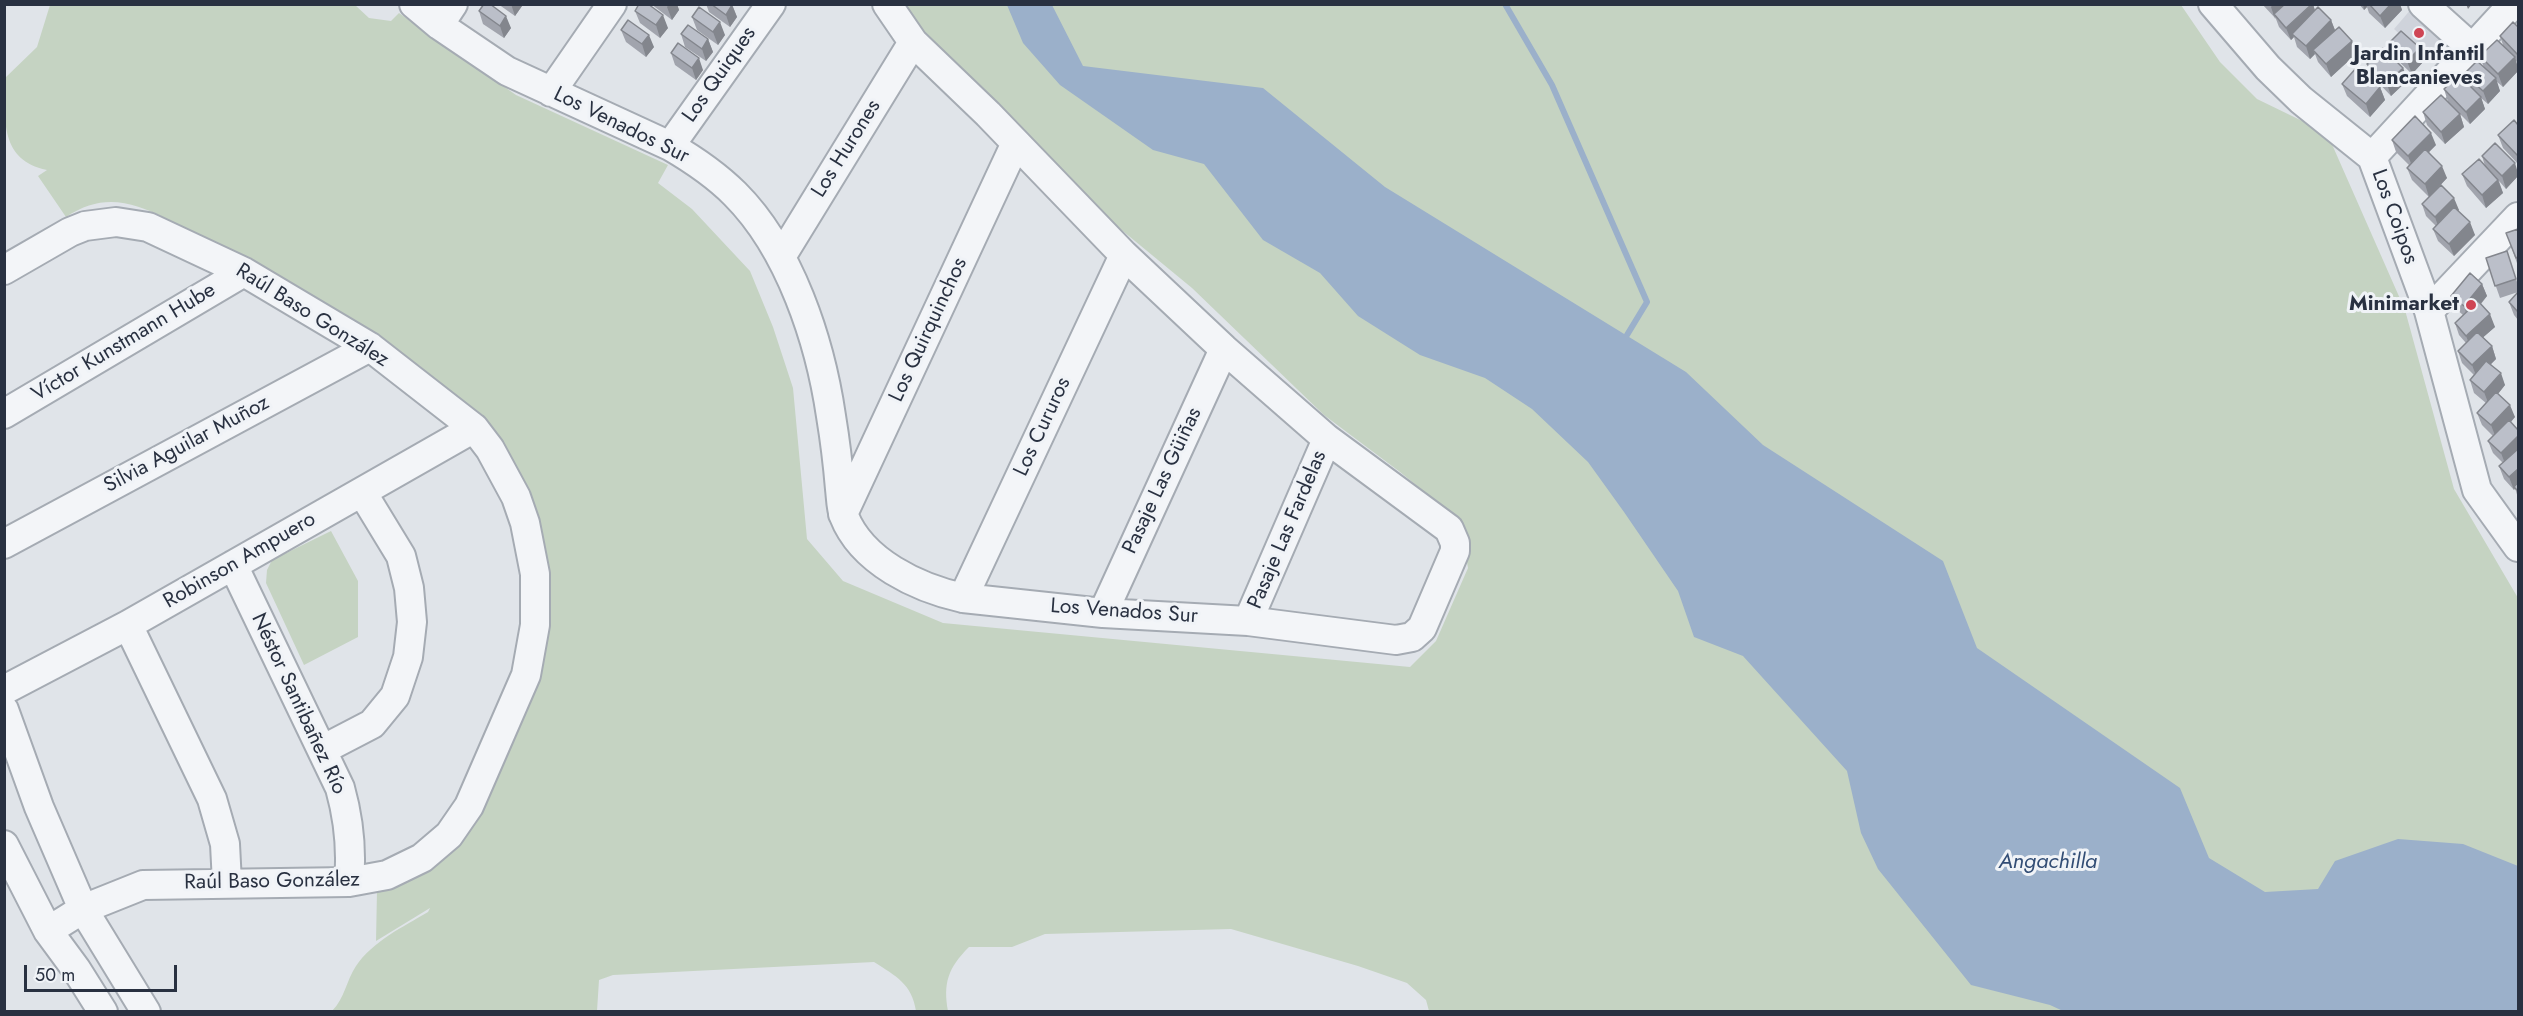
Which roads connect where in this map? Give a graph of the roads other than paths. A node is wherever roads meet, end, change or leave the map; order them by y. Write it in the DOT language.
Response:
graph roads {
  1 [pos="414,4"];
  2 [pos="612,4"];
  3 [pos="771,4"];
  4 [pos="887,4"];
  5 [pos="2213,4"];
  6 [pos="2423,4"];
  7 [pos="2513,4"];
  8 [pos="446,15"];
  9 [pos="913,42"];
  10 [pos="2473,49"];
  11 [pos="551,92"];
  12 [pos="1016,145"];
  13 [pos="670,146"];
  14 [pos="2372,158"];
  15 [pos="2518,217"];
  16 [pos="1124,255"];
  17 [pos="781,257"];
  18 [pos="4,270"];
  19 [pos="244,272"];
  20 [pos="2429,311"];
  21 [pos="370,347"];
  22 [pos="1224,349"];
  23 [pos="4,414"];
  24 [pos="474,428"];
  25 [pos="1327,439"];
  26 [pos="362,492"];
  27 [pos="843,514"];
  28 [pos="4,544"];
  29 [pos="2518,547"];
  30 [pos="233,565"];
  31 [pos="963,598"];
  32 [pos="1102,613"];
  33 [pos="1248,621"];
  34 [pos="128,625"];
  35 [pos="4,690"];
  36 [pos="4,710"];
  37 [pos="322,750"];
  38 [pos="4,844"];
  39 [pos="349,882"];
  40 [pos="227,883"];
  41 [pos="83,909"];
  42 [pos="48,931"];
  43 [pos="103,1011"];
  44 [pos="146,1011"];
  1 -- 8 [label="street, Los Venados Sur"];
  2 -- 11 [label="street"];
  3 -- 13 [label="street, Los Quiques"];
  4 -- 9 [label="street, Los Venados Sur"];
  5 -- 14 [label="street, Los Coipos"];
  6 -- 10 [label="street"];
  7 -- 10 [label="street"];
  8 -- 11 [label="street, Los Venados Sur"];
  9 -- 12 [label="street, Los Venados Sur"];
  9 -- 17 [label="street, Los Hurones"];
  10 -- 14 [label="street"];
  11 -- 13 [label="street, Los Venados Sur"];
  12 -- 16 [label="street, Los Venados Sur"];
  12 -- 27 [label="street, Los Quirquinchos"];
  13 -- 17 [label="street, Los Venados Sur"];
  14 -- 20 [label="street, Los Coipos"];
  15 -- 20 [label="street"];
  16 -- 22 [label="street, Los Venados Sur"];
  16 -- 31 [label="street, Los Cururos"];
  17 -- 27 [label="street, Los Venados Sur"];
  18 -- 19 [label="street, Raúl Baso González"];
  19 -- 21 [label="street, Raúl Baso González"];
  19 -- 23 [label="street, Víctor Kunstmann Hube"];
  20 -- 29 [label="street, Los Coipos"];
  21 -- 24 [label="street, Raúl Baso González"];
  21 -- 28 [label="street, Silvia Aguilar Muñoz"];
  22 -- 25 [label="street, Los Venados Sur"];
  22 -- 32 [label="street, Pasaje Las Güiñas"];
  24 -- 26 [label="street, Robinson Ampuero"];
  24 -- 39 [label="street, Raúl Baso González"];
  25 -- 33 [label="street, Pasaje Las Fardelas"];
  25 -- 33 [label="street, Los Venados Sur"];
  26 -- 30 [label="street, Robinson Ampuero"];
  26 -- 37 [label="street"];
  27 -- 31 [label="street, Los Venados Sur"];
  30 -- 34 [label="street, Robinson Ampuero"];
  30 -- 37 [label="street, Néstor Santibañez Río"];
  31 -- 32 [label="street, Los Venados Sur"];
  32 -- 33 [label="street, Los Venados Sur"];
  34 -- 35 [label="street, Robinson Ampuero"];
  34 -- 40 [label="street"];
  36 -- 41 [label="street"];
  37 -- 39 [label="street, Néstor Santibañez Río"];
  38 -- 42 [label="street"];
  39 -- 40 [label="street, Raúl Baso González"];
  40 -- 41 [label="street, Raúl Baso González"];
  41 -- 42 [label="street, Raúl Baso González"];
  41 -- 44 [label="street"];
  42 -- 43 [label="street"];
}
